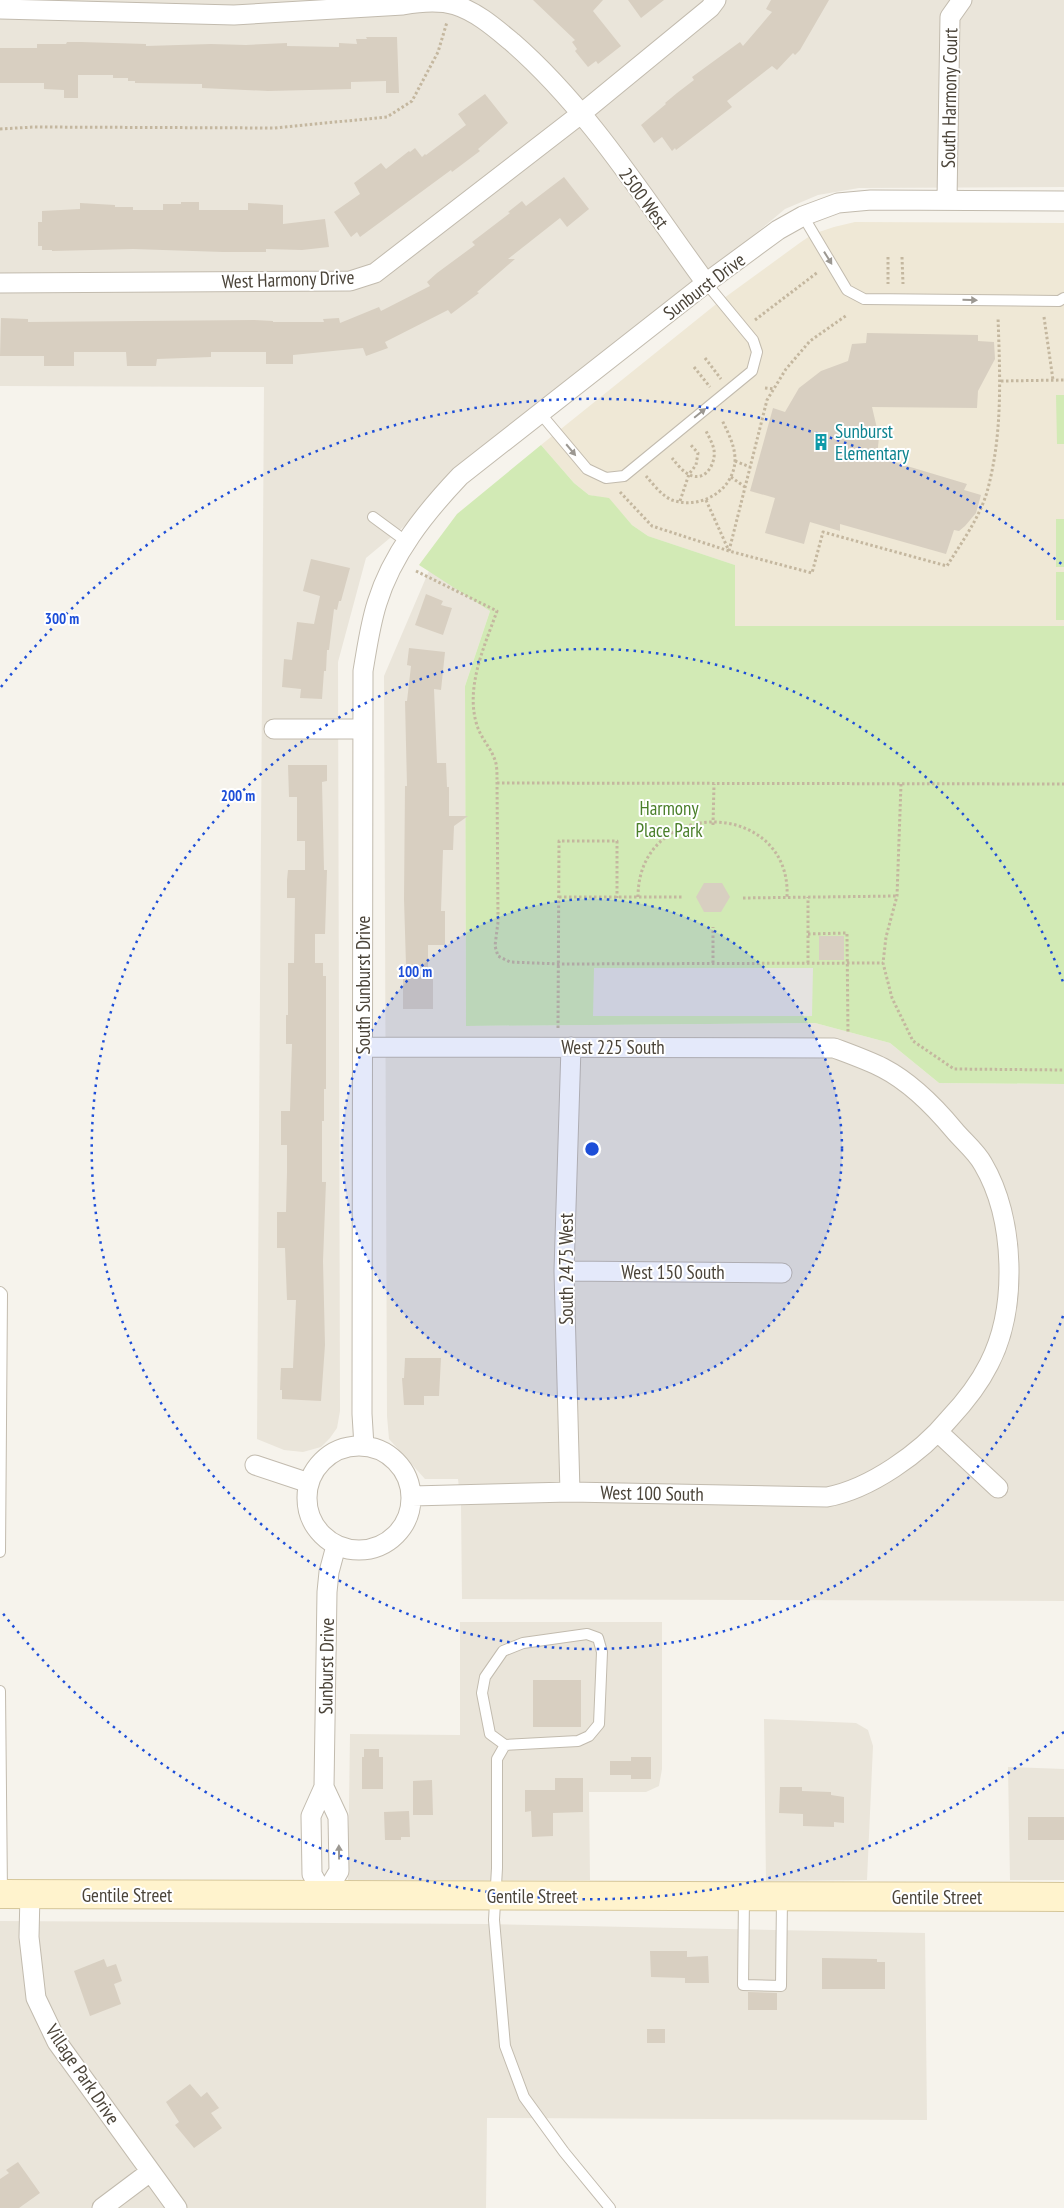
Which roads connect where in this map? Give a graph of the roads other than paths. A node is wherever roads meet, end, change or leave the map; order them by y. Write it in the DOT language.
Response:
graph roads {
  1 [pos="716,0"];
  2 [pos="962,0"];
  3 [pos="0,9"];
  4 [pos="582,113"];
  5 [pos="947,200"];
  6 [pos="1064,201"];
  7 [pos="804,216"];
  8 [pos="0,283"];
  9 [pos="706,284"];
  10 [pos="1064,298"];
  11 [pos="540,413"];
  12 [pos="373,517"];
  13 [pos="409,538"];
  14 [pos="274,729"];
  15 [pos="363,729"];
  16 [pos="363,1047"];
  17 [pos="571,1047"];
  18 [pos="564,1271"];
  19 [pos="782,1273"];
  20 [pos="0,1292"];
  21 [pos="938,1432"];
  22 [pos="364,1446"];
  23 [pos="255,1465"];
  24 [pos="308,1482"];
  25 [pos="998,1488"];
  26 [pos="570,1492"];
  27 [pos="412,1496"];
  28 [pos="336,1546"];
  29 [pos="0,1552"];
  30 [pos="0,1691"];
  31 [pos="505,1745"];
  32 [pos="324,1788"];
  33 [pos="1,1894"];
  34 [pos="30,1894"];
  35 [pos="324,1896"];
  36 [pos="495,1896"];
  37 [pos="744,1897"];
  38 [pos="782,1897"];
  39 [pos="1064,1897"];
  40 [pos="150,2172"];
  41 [pos="102,2208"];
  42 [pos="177,2208"];
  43 [pos="610,2208"];
  1 -- 4 [label="street, West Harmony Drive"];
  2 -- 5 [label="street, South Harmony Court"];
  3 -- 4 [label="street, 2500 West"];
  4 -- 8 [label="street, West Harmony Drive"];
  4 -- 9 [label="street, 2500 West"];
  5 -- 6 [label="street, Sunburst Drive"];
  5 -- 7 [label="street, Sunburst Drive"];
  7 -- 9 [label="street, Sunburst Drive"];
  7 -- 10 [label="lane, one-way"];
  9 -- 11 [label="street, Sunburst Drive"];
  11 -- 9 [label="lane, one-way"];
  11 -- 13 [label="street, Sunburst Drive"];
  12 -- 13 [label="lane"];
  13 -- 15 [label="street, South Sunburst Drive"];
  14 -- 15 [label="street"];
  15 -- 16 [label="street, South Sunburst Drive"];
  16 -- 17 [label="street, West 225 South"];
  16 -- 22 [label="street, South Sunburst Drive"];
  17 -- 18 [label="street, South 2475 West"];
  17 -- 21 [label="street, West 225 South"];
  18 -- 19 [label="street, West 150 South"];
  18 -- 26 [label="street, South 2475 West"];
  20 -- 29 [label="lane"];
  21 -- 25 [label="street"];
  21 -- 26 [label="street, West 100 South"];
  22 -- 24 [label="street"];
  22 -- 27 [label="street"];
  23 -- 24 [label="street"];
  24 -- 28 [label="street"];
  26 -- 27 [label="street, West 100 South"];
  27 -- 28 [label="street"];
  28 -- 32 [label="street, Sunburst Drive"];
  30 -- 33 [label="lane"];
  31 -- 31 [label="lane"];
  31 -- 36 [label="lane"];
  32 -- 35 [label="street, Sunburst Drive"];
  35 -- 32 [label="street, Sunburst Drive, one-way"];
  33 -- 34 [label="main road, Gentile Street"];
  34 -- 35 [label="main road, Gentile Street"];
  34 -- 40 [label="street, Village Park Drive"];
  35 -- 36 [label="main road, Gentile Street"];
  36 -- 37 [label="main road, Gentile Street"];
  36 -- 43 [label="lane"];
  37 -- 38 [label="main road, Gentile Street"];
  37 -- 38 [label="lane"];
  38 -- 39 [label="main road, Gentile Street"];
  40 -- 41 [label="street"];
  40 -- 42 [label="street, Village Park Drive"];
}
